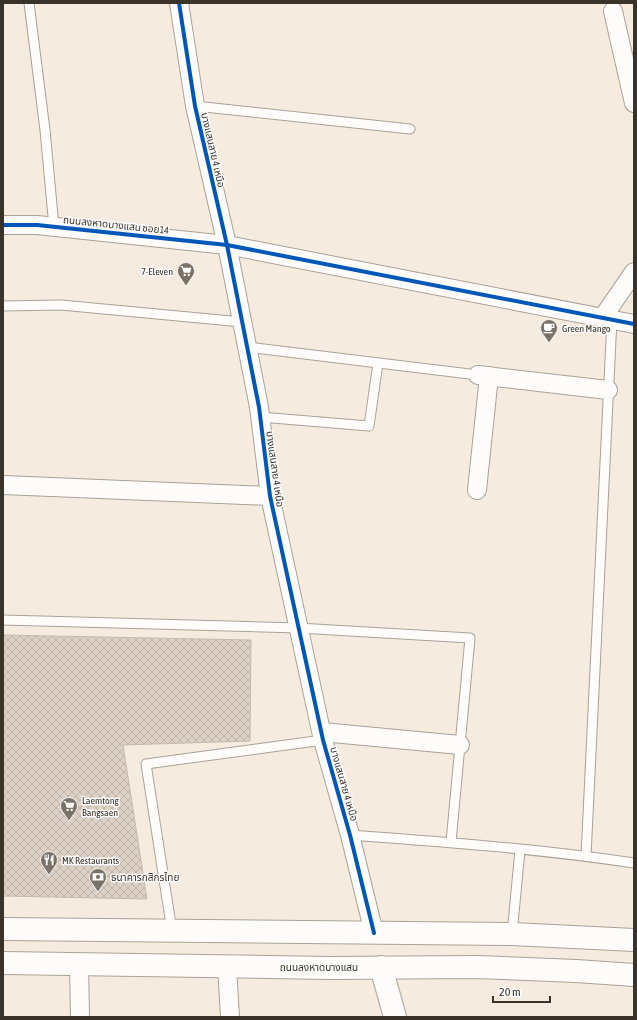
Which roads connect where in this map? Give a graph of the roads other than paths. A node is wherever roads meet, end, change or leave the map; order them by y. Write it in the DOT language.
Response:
graph roads {
  1 [pos="28,3"];
  2 [pos="179,3"];
  3 [pos="613,11"];
  4 [pos="634,97"];
  5 [pos="194,106"];
  6 [pos="410,129"];
  7 [pos="3,225"];
  8 [pos="54,227"];
  9 [pos="227,245"];
  10 [pos="634,272"];
  11 [pos="3,306"];
  12 [pos="608,318"];
  13 [pos="242,322"];
  14 [pos="634,324"];
  15 [pos="247,347"];
  16 [pos="378,363"];
  17 [pos="484,376"];
  18 [pos="608,390"];
  19 [pos="260,417"];
  20 [pos="3,485"];
  21 [pos="477,490"];
  22 [pos="270,496"];
  23 [pos="3,620"];
  24 [pos="298,628"];
  25 [pos="323,736"];
  26 [pos="460,745"];
  27 [pos="350,835"];
  28 [pos="451,842"];
  29 [pos="520,850"];
  30 [pos="586,856"];
  31 [pos="634,863"];
  32 [pos="3,929"];
  33 [pos="172,931"];
  34 [pos="374,933"];
  35 [pos="512,934"];
  36 [pos="634,940"];
  37 [pos="3,963"];
  38 [pos="79,964"];
  39 [pos="227,966"];
  40 [pos="382,967"];
  41 [pos="634,975"];
  42 [pos="80,1017"];
  43 [pos="230,1017"];
  44 [pos="395,1017"];
  1 -- 8 [label="lane"];
  2 -- 5 [label="street, บางแสนสาย 4 เหนือ"];
  3 -- 4 [label="street"];
  5 -- 6 [label="lane"];
  5 -- 9 [label="street, บางแสนสาย 4 เหนือ"];
  7 -- 8 [label="street, ถนนลงหาดบางแสน ซอย14"];
  8 -- 9 [label="street, ถนนลงหาดบางแสน ซอย14"];
  9 -- 12 [label="street, ถนนลงหาดบางแสน ซอย14"];
  9 -- 13 [label="street, บางแสนสาย 4 เหนือ"];
  10 -- 12 [label="street"];
  11 -- 13 [label="lane"];
  12 -- 14 [label="street, ถนนลงหาดบางแสน ซอย14"];
  12 -- 18 [label="lane"];
  13 -- 15 [label="street, บางแสนสาย 4 เหนือ"];
  15 -- 16 [label="lane"];
  15 -- 19 [label="street, บางแสนสาย 4 เหนือ"];
  16 -- 17 [label="lane"];
  16 -- 19 [label="lane"];
  17 -- 18 [label="street"];
  17 -- 21 [label="street"];
  18 -- 30 [label="lane"];
  19 -- 22 [label="street, บางแสนสาย 4 เหนือ"];
  20 -- 22 [label="street"];
  22 -- 24 [label="street, บางแสนสาย 4 เหนือ"];
  23 -- 24 [label="lane"];
  24 -- 25 [label="street, บางแสนสาย 4 เหนือ"];
  24 -- 26 [label="lane"];
  25 -- 26 [label="street"];
  25 -- 27 [label="street, บางแสนสาย 4 เหนือ"];
  25 -- 33 [label="lane"];
  26 -- 28 [label="lane"];
  27 -- 28 [label="lane"];
  27 -- 34 [label="street, บางแสนสาย 4 เหนือ"];
  28 -- 29 [label="lane"];
  29 -- 30 [label="lane"];
  29 -- 35 [label="lane"];
  30 -- 31 [label="lane"];
  32 -- 33 [label="main road"];
  33 -- 34 [label="main road"];
  34 -- 35 [label="main road"];
  35 -- 36 [label="main road"];
  37 -- 38 [label="main road, ถนนลงหาดบางแสน"];
  38 -- 39 [label="main road, ถนนลงหาดบางแสน"];
  38 -- 42 [label="street"];
  39 -- 40 [label="main road, ถนนลงหาดบางแสน"];
  39 -- 43 [label="street"];
  40 -- 41 [label="main road, ถนนลงหาดบางแสน"];
  40 -- 44 [label="main road"];
}
